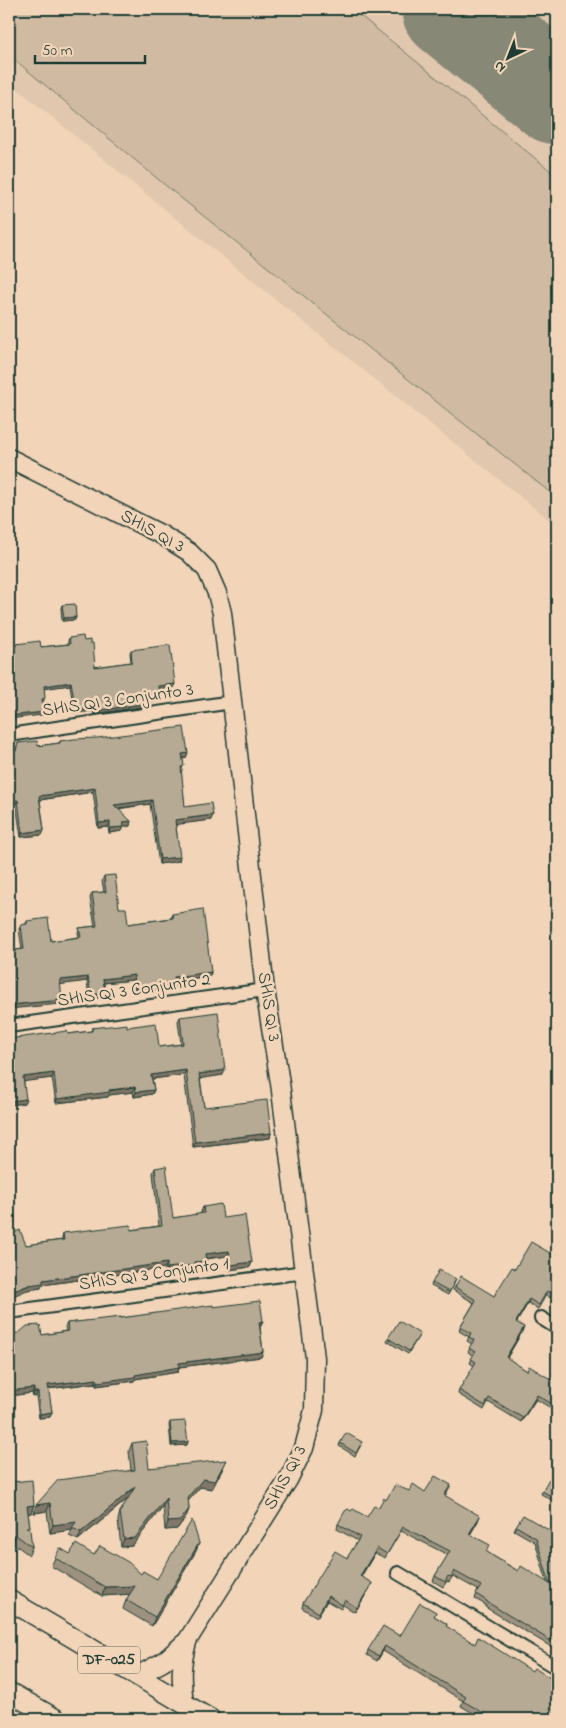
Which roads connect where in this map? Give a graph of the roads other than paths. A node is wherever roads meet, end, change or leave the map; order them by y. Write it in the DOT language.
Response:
graph roads {
  1 [pos="9,458"];
  2 [pos="232,702"];
  3 [pos="9,735"];
  4 [pos="265,990"];
  5 [pos="9,1026"];
  6 [pos="304,1272"];
  7 [pos="9,1312"];
  8 [pos="540,1318"];
  9 [pos="557,1328"];
  10 [pos="398,1573"];
  11 [pos="9,1600"];
  12 [pos="187,1642"];
  13 [pos="557,1668"];
  14 [pos="137,1676"];
  15 [pos="9,1692"];
  16 [pos="184,1704"];
  17 [pos="56,1719"];
  18 [pos="210,1719"];
  1 -- 2 [label="street, SHIS QI 3"];
  2 -- 3 [label="street, SHIS QI 3 Conjunto 3"];
  2 -- 4 [label="street, SHIS QI 3"];
  4 -- 5 [label="street, SHIS QI 3 Conjunto 2"];
  4 -- 6 [label="street, SHIS QI 3"];
  6 -- 7 [label="street, SHIS QI 3 Conjunto 1"];
  6 -- 12 [label="street, SHIS QI 3"];
  8 -- 9 [label="street"];
  10 -- 13 [label="street"];
  11 -- 14 [label="main road, DF-025"];
  12 -- 14 [label="street, SHIS QI 3"];
  12 -- 16 [label="street, SHIS QI 3"];
  14 -- 16 [label="main road, DF-025"];
  15 -- 17 [label="main road"];
  16 -- 18 [label="main road, DF-025"];
}
